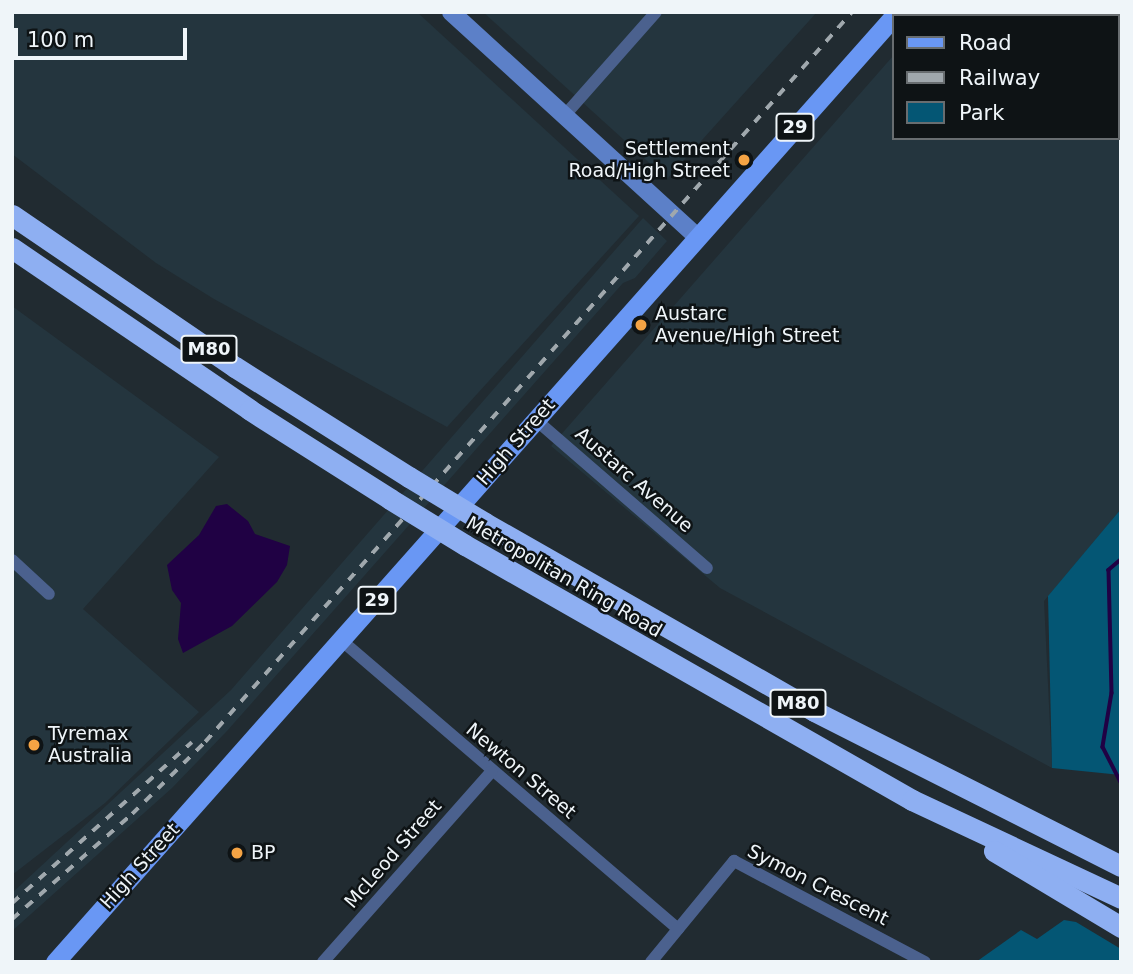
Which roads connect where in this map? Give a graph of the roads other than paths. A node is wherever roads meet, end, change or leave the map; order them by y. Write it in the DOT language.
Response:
graph roads {
  1 [pos="451,12"];
  2 [pos="656,12"];
  3 [pos="892,18"];
  4 [pos="565,115"];
  5 [pos="12,215"];
  6 [pos="697,237"];
  7 [pos="12,248"];
  8 [pos="536,420"];
  9 [pos="12,560"];
  10 [pos="707,568"];
  11 [pos="49,594"];
  12 [pos="341,640"];
  13 [pos="491,772"];
  14 [pos="912,800"];
  15 [pos="1121,866"];
  16 [pos="1121,898"];
  17 [pos="1121,927"];
  18 [pos="678,929"];
  19 [pos="55,962"];
  20 [pos="323,962"];
  21 [pos="651,962"];
  22 [pos="925,962"];
  1 -- 4 [label="main road"];
  2 -- 4 [label="street"];
  3 -- 6 [label="main road, High Street / 29"];
  4 -- 6 [label="main road"];
  5 -- 15 [label="highway, Metropolitan Ring Road / M80, bridge"];
  6 -- 8 [label="main road, High Street / 29"];
  7 -- 14 [label="highway, Metropolitan Ring Road / M80, bridge"];
  8 -- 10 [label="street, Austarc Avenue"];
  8 -- 12 [label="main road, High Street / 29"];
  9 -- 11 [label="street"];
  12 -- 13 [label="street, Newton Street"];
  12 -- 19 [label="main road, High Street / 29"];
  13 -- 18 [label="street, Newton Street"];
  13 -- 20 [label="street, McLeod Street"];
  14 -- 16 [label="highway, Metropolitan Ring Road / M80"];
  14 -- 17 [label="highway"];
  18 -- 21 [label="street"];
  18 -- 22 [label="street, Symon Crescent"];
}
